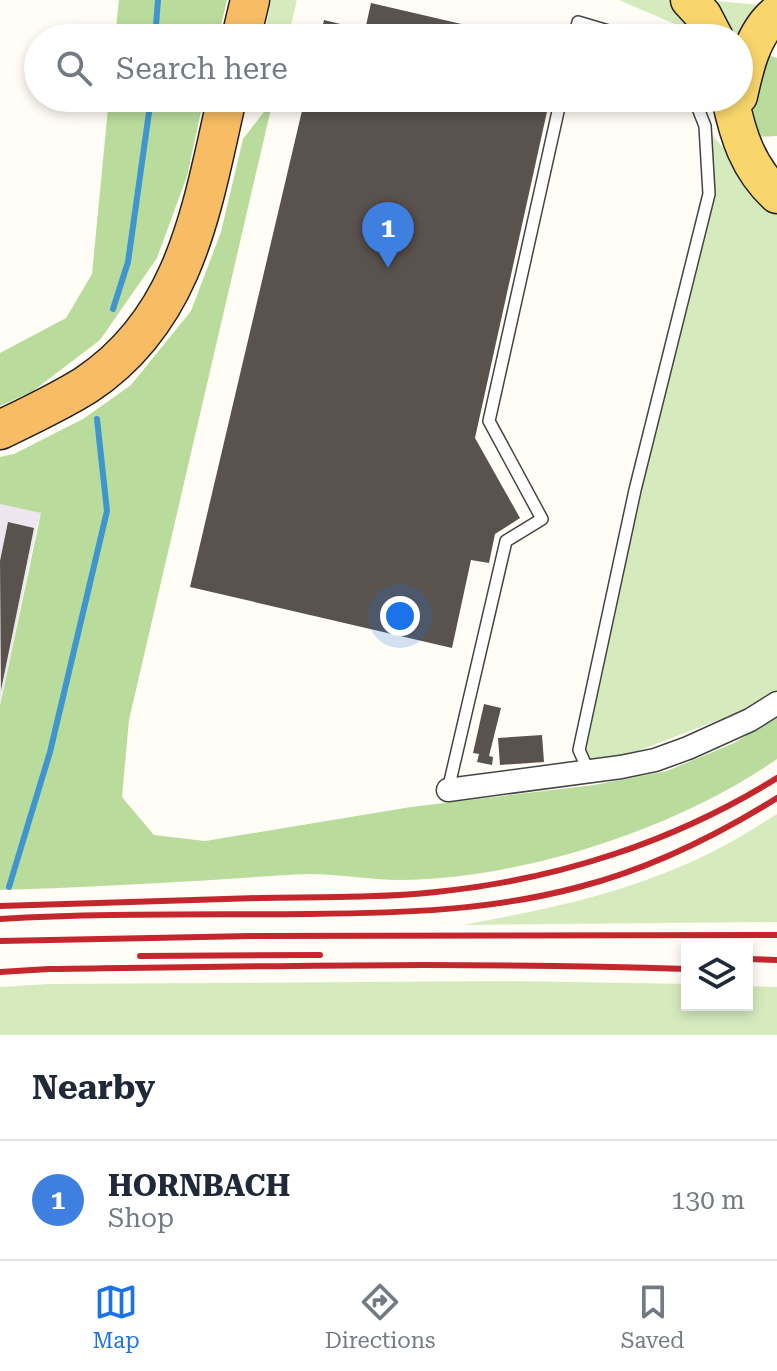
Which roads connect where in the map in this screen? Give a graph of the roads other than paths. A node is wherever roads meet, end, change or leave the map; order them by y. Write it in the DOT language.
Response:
graph roads {
  1 [pos="250,0"];
  2 [pos="689,0"];
  3 [pos="777,13"];
  4 [pos="244,24"];
  5 [pos="708,24"];
  6 [pos="753,49"];
  7 [pos="224,112"];
  8 [pos="558,112"];
  9 [pos="700,112"];
  10 [pos="737,112"];
  11 [pos="777,195"];
  12 [pos="0,430"];
  13 [pos="777,703"];
  14 [pos="588,770"];
  15 [pos="448,790"];
  1 -- 4 [label="highway"];
  2 -- 5 [label="main road"];
  3 -- 6 [label="main road"];
  7 -- 12 [label="highway"];
  8 -- 15 [label="lane"];
  9 -- 14 [label="lane"];
  10 -- 11 [label="main road"];
  13 -- 14 [label="street"];
  14 -- 15 [label="street"];
}
